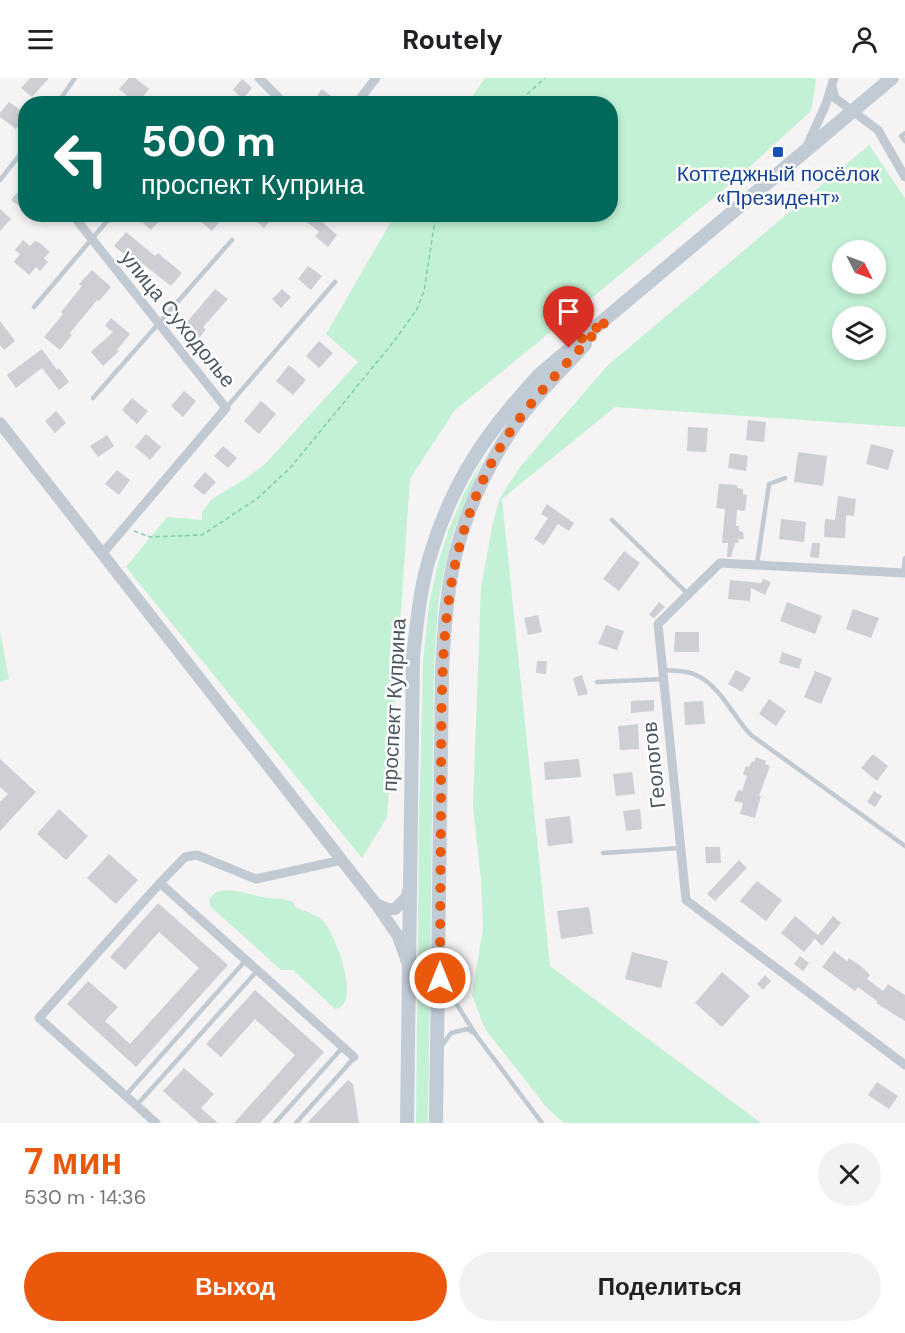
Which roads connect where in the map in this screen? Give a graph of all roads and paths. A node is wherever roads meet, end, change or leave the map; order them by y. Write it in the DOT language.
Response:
graph roads {
  1 [pos="75,78"];
  2 [pos="259,78"];
  3 [pos="376,78"];
  4 [pos="545,78"];
  5 [pos="892,78"];
  6 [pos="833,83"];
  7 [pos="63,96"];
  8 [pos="277,96"];
  9 [pos="362,96"];
  10 [pos="525,96"];
  11 [pos="853,112"];
  12 [pos="905,133"];
  13 [pos="905,141"];
  14 [pos="803,154"];
  15 [pos="18,159"];
  16 [pos="905,177"];
  17 [pos="0,180"];
  18 [pos="78,222"];
  19 [pos="107,222"];
  20 [pos="435,222"];
  21 [pos="92,240"];
  22 [pos="232,240"];
  23 [pos="335,282"];
  24 [pos="34,307"];
  25 [pos="607,320"];
  26 [pos="160,324"];
  27 [pos="93,398"];
  28 [pos="226,408"];
  29 [pos="0,423"];
  30 [pos="785,478"];
  31 [pos="612,520"];
  32 [pos="125,527"];
  33 [pos="102,554"];
  34 [pos="905,558"];
  35 [pos="757,564"];
  36 [pos="904,573"];
  37 [pos="688,594"];
  38 [pos="663,674"];
  39 [pos="597,682"];
  40 [pos="905,846"];
  41 [pos="681,848"];
  42 [pos="603,853"];
  43 [pos="342,860"];
  44 [pos="160,883"];
  45 [pos="409,888"];
  46 [pos="376,904"];
  47 [pos="246,960"];
  48 [pos="258,970"];
  49 [pos="410,977"];
  50 [pos="440,978"];
  51 [pos="476,1035"];
  52 [pos="343,1047"];
  53 [pos="354,1057"];
  54 [pos="438,1062"];
  55 [pos="905,1065"];
  56 [pos="125,1095"];
  57 [pos="136,1106"];
  58 [pos="156,1123"];
  59 [pos="275,1123"];
  60 [pos="296,1123"];
  61 [pos="407,1123"];
  62 [pos="436,1123"];
  63 [pos="542,1123"];
  1 -- 7 [label="lane"];
  2 -- 8 [label="street"];
  3 -- 9 [label="street"];
  4 -- 10 [label="path"];
  5 -- 11 [label="main road, проспект Куприна"];
  6 -- 11 [label="street"];
  6 -- 14 [label="street"];
  11 -- 14 [label="main road, проспект Куприна"];
  11 -- 16 [label="street"];
  12 -- 13 [label="lane"];
  14 -- 25 [label="main road, проспект Куприна"];
  15 -- 17 [label="lane"];
  18 -- 21 [label="street, улица Суходолье"];
  19 -- 21 [label="lane"];
  20 -- 32 [label="path"];
  21 -- 24 [label="lane"];
  21 -- 26 [label="street, улица Суходолье"];
  22 -- 26 [label="lane"];
  23 -- 28 [label="lane"];
  25 -- 45 [label="main road, проспект Куприна"];
  25 -- 50 [label="main road, проспект Куприна"];
  26 -- 27 [label="lane"];
  26 -- 28 [label="street, улица Суходолье"];
  28 -- 32 [label="street, улица Суходолье"];
  29 -- 33 [label="street"];
  30 -- 35 [label="lane"];
  31 -- 37 [label="lane"];
  32 -- 33 [label="street, улица Суходолье"];
  33 -- 43 [label="street"];
  34 -- 36 [label="lane"];
  35 -- 36 [label="street, Геологов"];
  35 -- 37 [label="street, Геологов"];
  37 -- 38 [label="street, Геологов"];
  38 -- 39 [label="lane"];
  38 -- 40 [label="lane"];
  38 -- 41 [label="street, Геологов"];
  41 -- 42 [label="lane"];
  41 -- 55 [label="street, Геологов"];
  43 -- 44 [label="street"];
  43 -- 46 [label="street"];
  44 -- 47 [label="street"];
  44 -- 56 [label="street"];
  45 -- 46 [label="street"];
  45 -- 49 [label="main road, проспект Куприна"];
  46 -- 49 [label="street"];
  47 -- 48 [label="street"];
  47 -- 56 [label="lane"];
  48 -- 52 [label="street"];
  48 -- 57 [label="lane"];
  49 -- 61 [label="main road, проспект Куприна"];
  50 -- 51 [label="lane"];
  50 -- 54 [label="main road, проспект Куприна"];
  51 -- 54 [label="lane"];
  51 -- 63 [label="lane"];
  52 -- 53 [label="street"];
  52 -- 59 [label="lane"];
  53 -- 60 [label="lane"];
  54 -- 62 [label="main road, проспект Куприна"];
  56 -- 57 [label="street"];
  57 -- 58 [label="street"];
}
